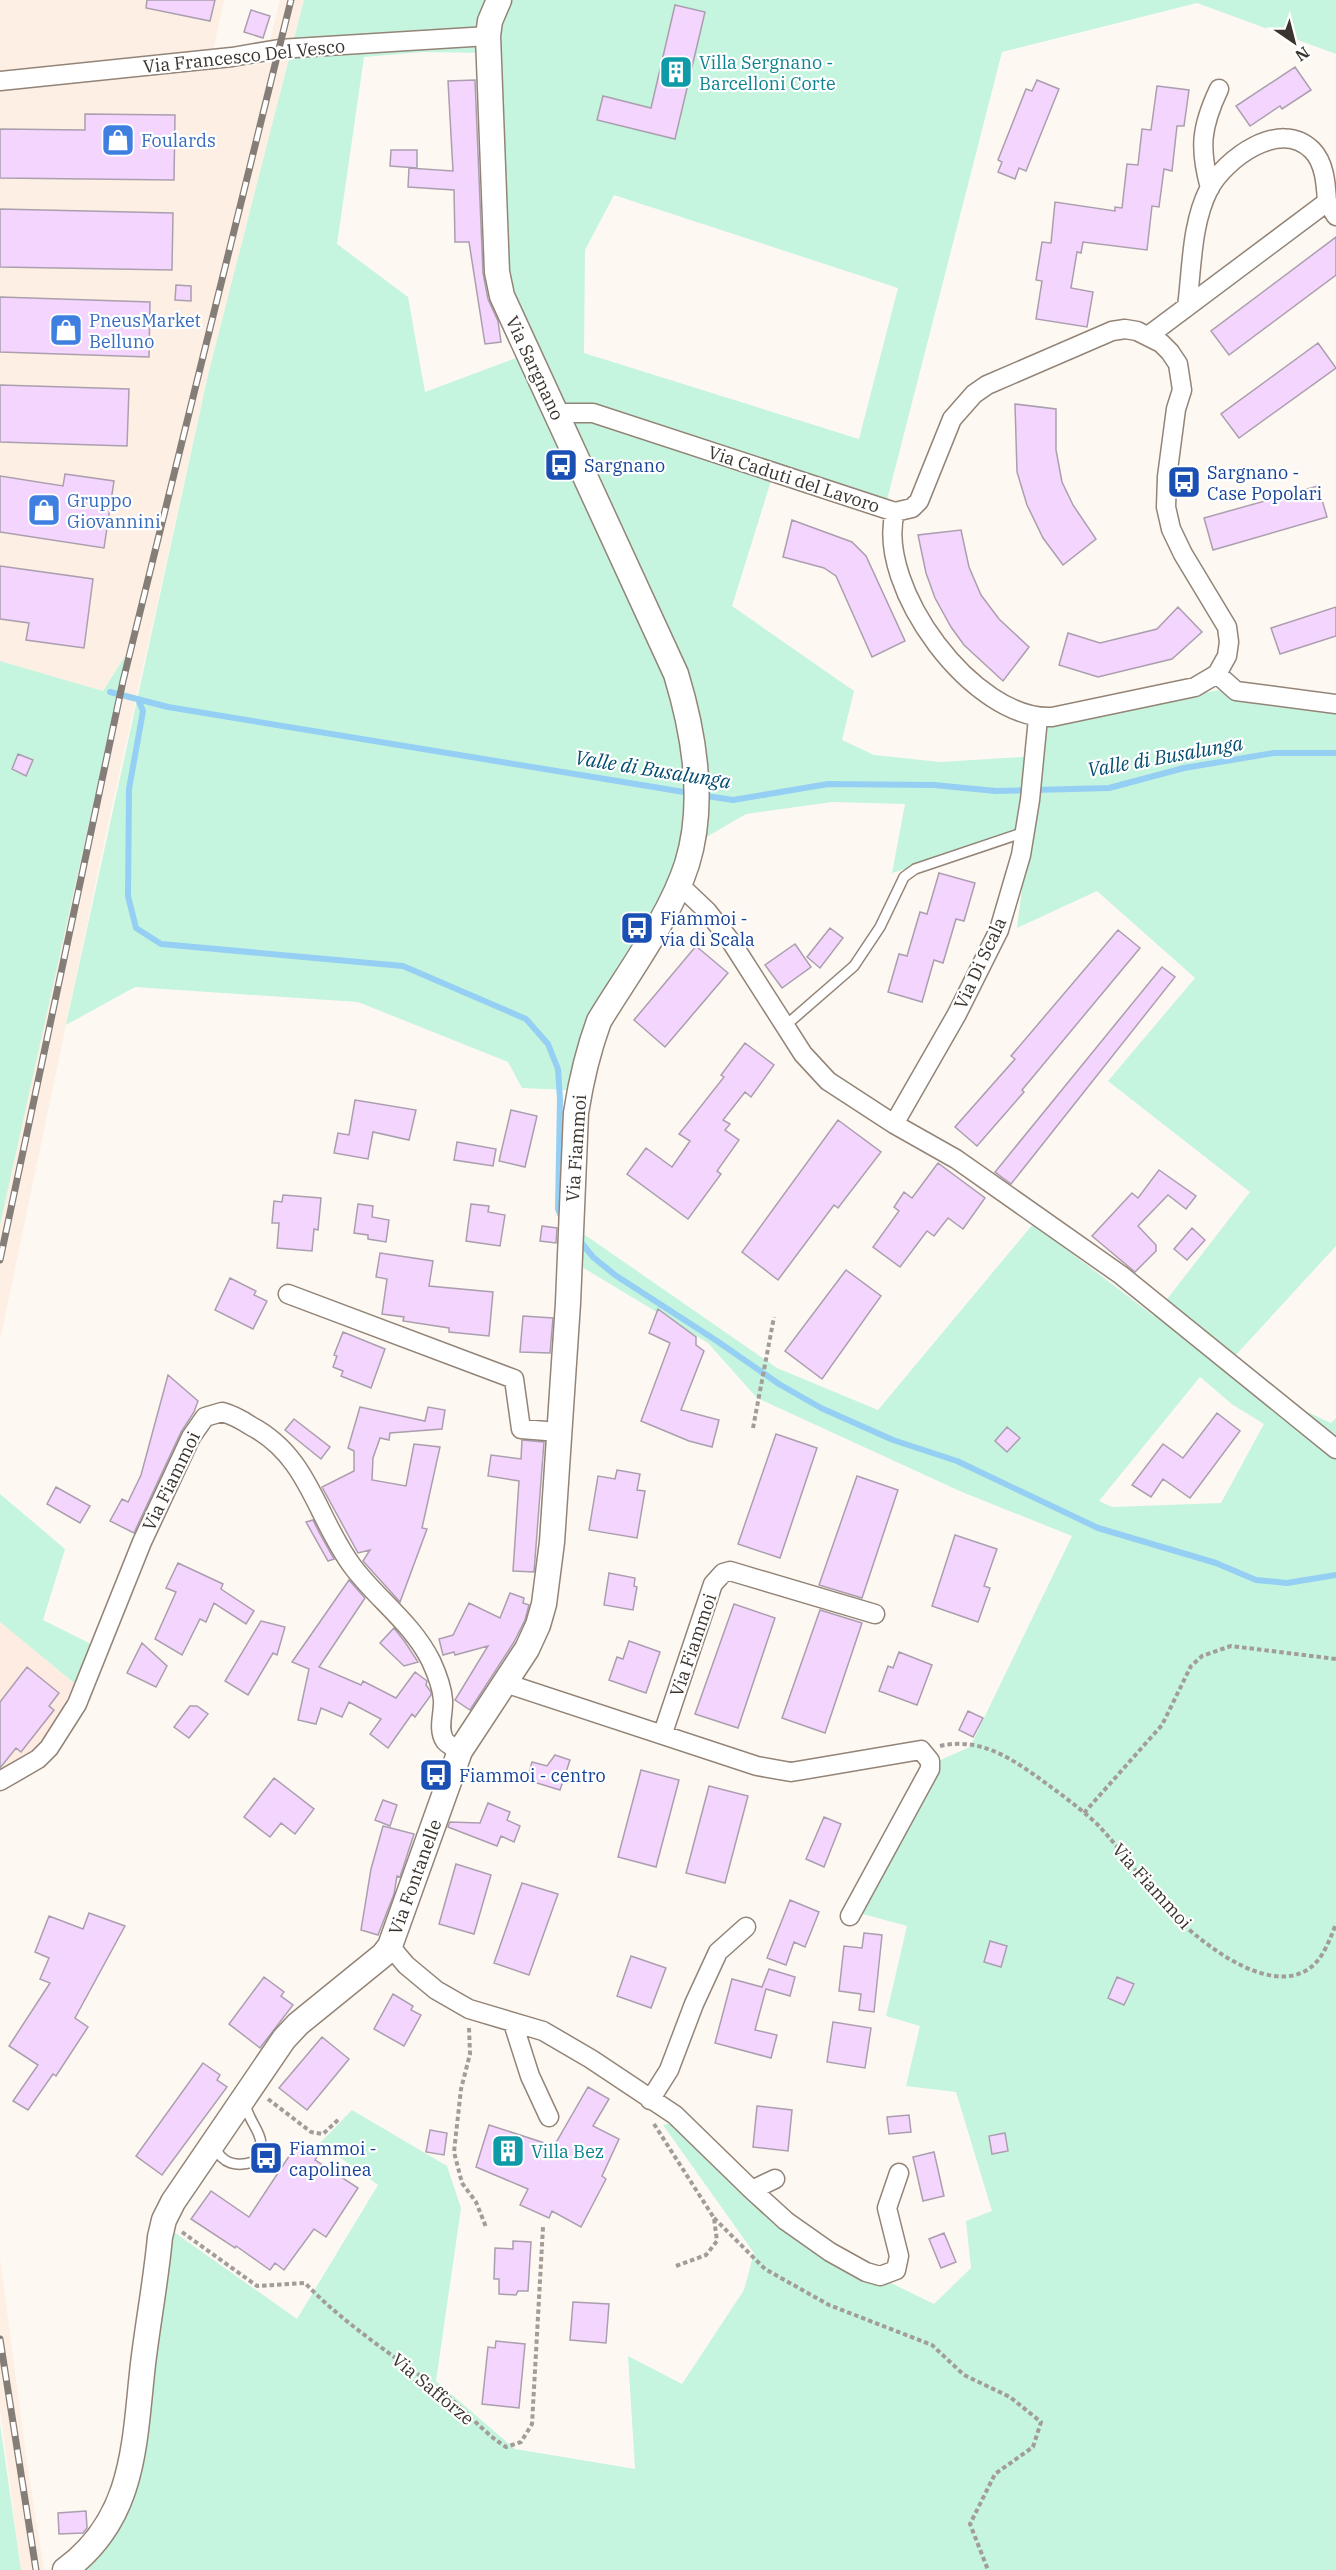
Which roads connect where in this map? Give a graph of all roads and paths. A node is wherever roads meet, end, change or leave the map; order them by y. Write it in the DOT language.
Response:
graph roads {
  1 [pos="499,0"];
  2 [pos="488,36"];
  3 [pos="0,81"];
  4 [pos="1219,89"];
  5 [pos="1210,188"];
  6 [pos="1332,209"];
  7 [pos="1186,307"];
  8 [pos="1148,336"];
  9 [pos="559,420"];
  10 [pos="895,512"];
  11 [pos="1217,674"];
  12 [pos="1336,704"];
  13 [pos="1038,718"];
  14 [pos="1024,832"];
  15 [pos="677,889"];
  16 [pos="785,1026"];
  17 [pos="894,1124"];
  18 [pos="288,1294"];
  19 [pos="774,1317"];
  20 [pos="753,1428"];
  21 [pos="559,1432"];
  22 [pos="1336,1449"];
  23 [pos="875,1614"];
  24 [pos="1336,1659"];
  25 [pos="505,1683"];
  26 [pos="663,1733"];
  27 [pos="921,1750"];
  28 [pos="460,1751"];
  29 [pos="0,1782"];
  30 [pos="1084,1813"];
  31 [pos="850,1916"];
  32 [pos="1336,1924"];
  33 [pos="746,1927"];
  34 [pos="390,1946"];
  35 [pos="469,2009"];
  36 [pos="513,2023"];
  37 [pos="248,2091"];
  38 [pos="650,2100"];
  39 [pos="549,2117"];
  40 [pos="340,2118"];
  41 [pos="214,2143"];
  42 [pos="899,2173"];
  43 [pos="775,2179"];
  44 [pos="752,2190"];
  45 [pos="714,2218"];
  46 [pos="164,2220"];
  47 [pos="486,2227"];
  48 [pos="543,2227"];
  49 [pos="676,2266"];
  50 [pos="65,2570"];
  51 [pos="988,2570"];
  1 -- 2 [label="street, Via Sargnano"];
  2 -- 3 [label="street, Via Francesco Del Vesco"];
  2 -- 9 [label="street, Via Sargnano"];
  4 -- 5 [label="street"];
  5 -- 6 [label="street"];
  5 -- 7 [label="street"];
  6 -- 7 [label="street"];
  7 -- 8 [label="street"];
  8 -- 10 [label="street, Via Caduti del Lavoro"];
  8 -- 11 [label="street, Via Caduti del Lavoro"];
  9 -- 10 [label="street, Via Caduti del Lavoro"];
  9 -- 15 [label="street, Via Sargnano"];
  10 -- 13 [label="street"];
  11 -- 12 [label="street"];
  11 -- 13 [label="street"];
  13 -- 14 [label="street, Via Di Scala"];
  14 -- 16 [label="lane"];
  14 -- 17 [label="street, Via Di Scala"];
  15 -- 16 [label="street"];
  15 -- 21 [label="street, Via Fiammoi"];
  16 -- 17 [label="street"];
  17 -- 22 [label="street"];
  18 -- 21 [label="street"];
  19 -- 20 [label="path"];
  21 -- 25 [label="street, Via Fiammoi"];
  23 -- 26 [label="street, Via Fiammoi"];
  24 -- 30 [label="path"];
  25 -- 26 [label="street"];
  25 -- 28 [label="street, Via Fiammoi"];
  26 -- 27 [label="street"];
  27 -- 30 [label="path, Via Fiammoi"];
  27 -- 31 [label="street"];
  28 -- 29 [label="street, Via Fiammoi"];
  28 -- 34 [label="street, Via Fontanelle"];
  30 -- 32 [label="path, Via Fiammoi"];
  33 -- 38 [label="street"];
  34 -- 35 [label="street"];
  34 -- 37 [label="street, Via Fontanelle"];
  35 -- 36 [label="street"];
  35 -- 47 [label="path"];
  36 -- 38 [label="street"];
  36 -- 39 [label="street"];
  37 -- 40 [label="path"];
  37 -- 41 [label="street"];
  37 -- 41 [label="lane"];
  38 -- 44 [label="street"];
  38 -- 45 [label="path"];
  41 -- 46 [label="street"];
  42 -- 44 [label="street"];
  43 -- 44 [label="street"];
  45 -- 49 [label="path"];
  45 -- 51 [label="path"];
  46 -- 48 [label="path, Via Safforze"];
  46 -- 50 [label="street"];
}
